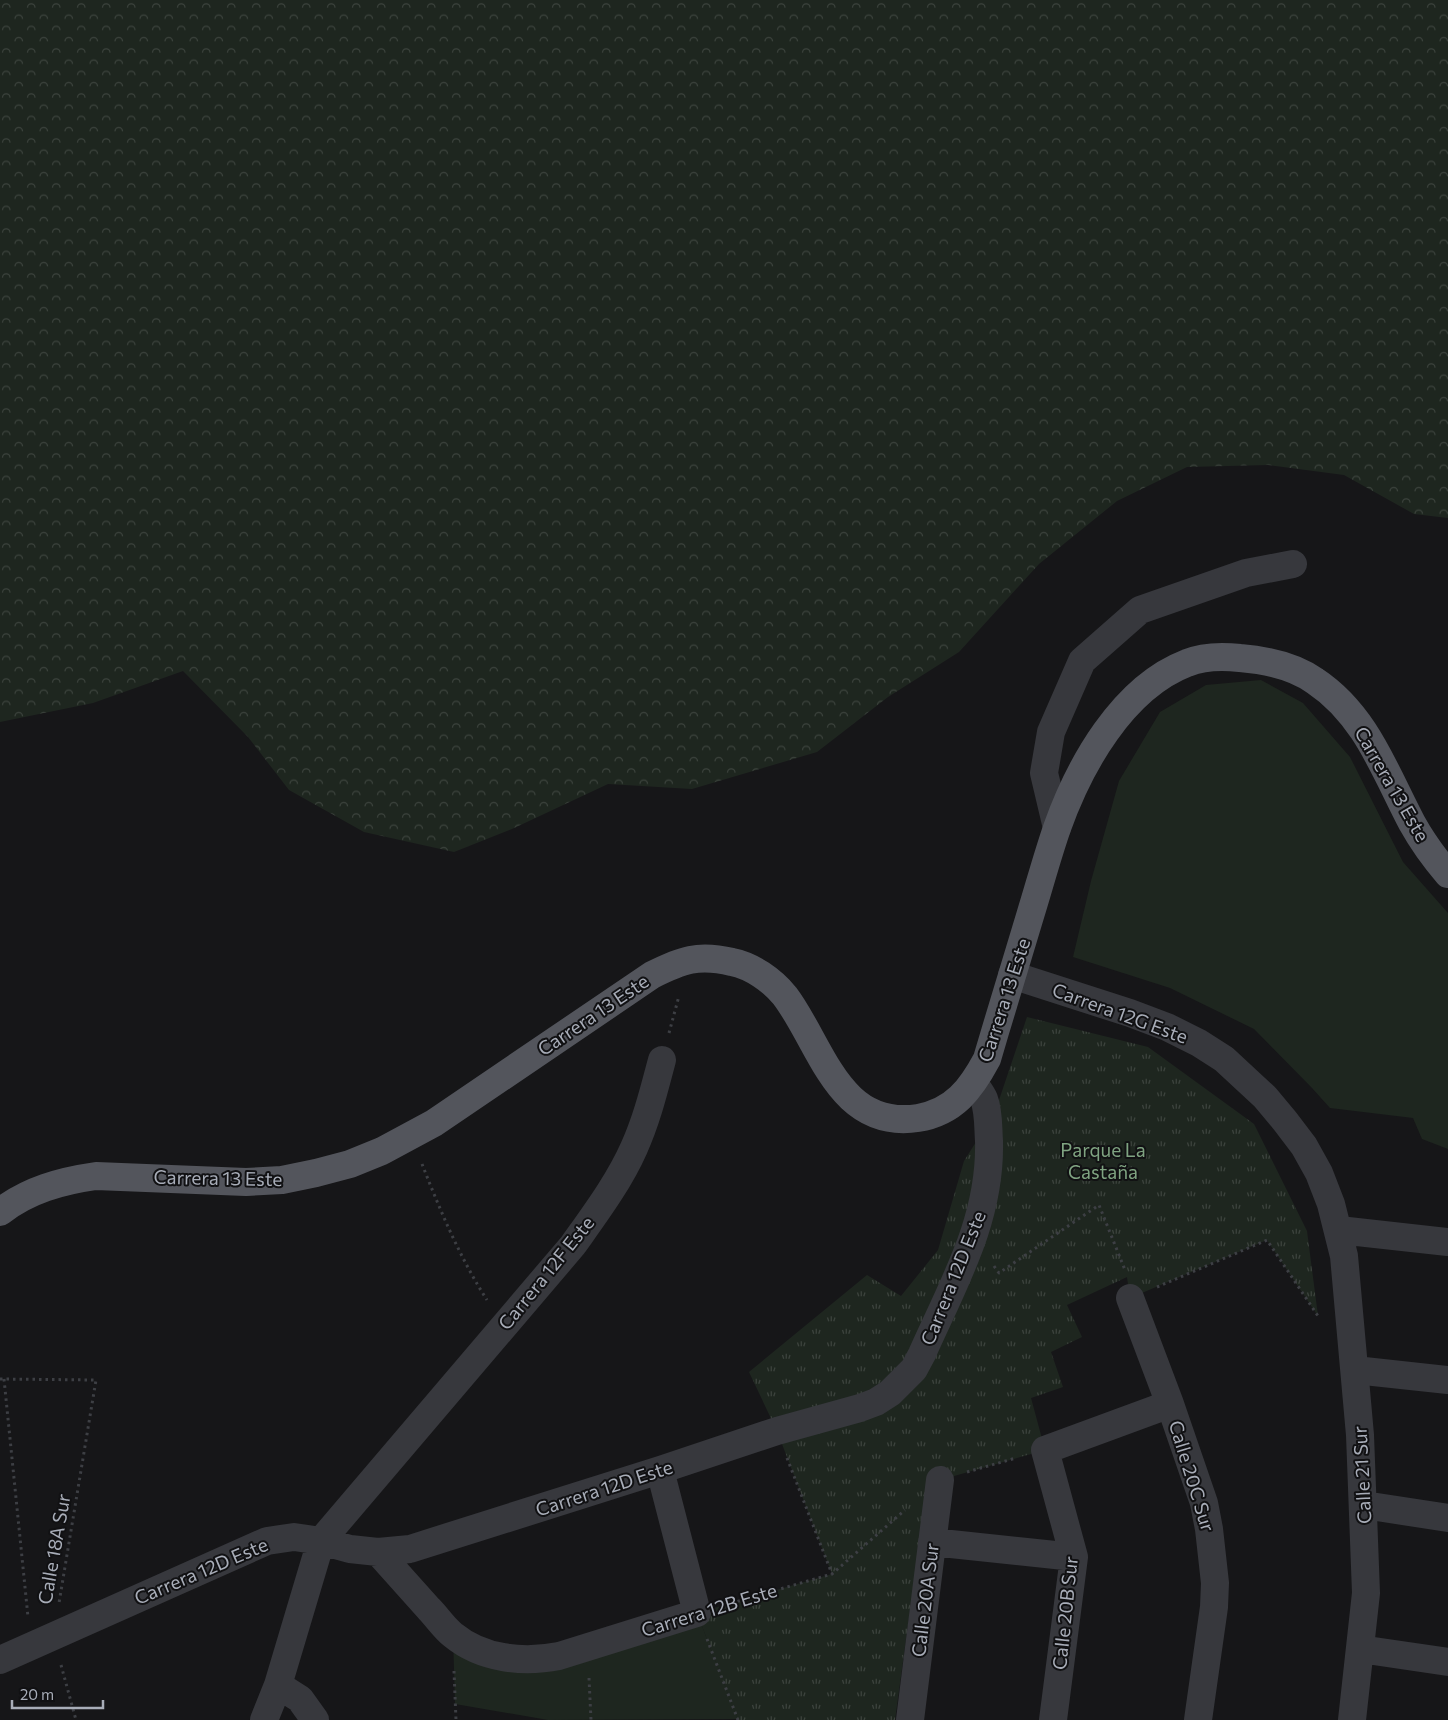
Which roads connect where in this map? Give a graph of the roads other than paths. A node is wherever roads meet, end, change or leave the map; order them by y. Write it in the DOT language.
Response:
graph roads {
  1 [pos="1292,564"];
  2 [pos="1057,828"];
  3 [pos="1448,874"];
  4 [pos="1012,975"];
  5 [pos="662,1060"];
  6 [pos="974,1083"];
  7 [pos="0,1212"];
  8 [pos="1339,1230"];
  9 [pos="1448,1242"];
  10 [pos="1130,1298"];
  11 [pos="1355,1370"];
  12 [pos="1448,1380"];
  13 [pos="1170,1404"];
  14 [pos="660,1470"];
  15 [pos="940,1480"];
  16 [pos="1364,1505"];
  17 [pos="1448,1518"];
  18 [pos="321,1540"];
  19 [pos="932,1542"];
  20 [pos="378,1552"];
  21 [pos="1074,1557"];
  22 [pos="1360,1649"];
  23 [pos="0,1660"];
  24 [pos="1448,1662"];
  25 [pos="278,1684"];
  26 [pos="264,1720"];
  27 [pos="315,1720"];
  28 [pos="910,1720"];
  29 [pos="1053,1720"];
  30 [pos="1198,1720"];
  31 [pos="1352,1720"];
  1 -- 2 [label="street"];
  2 -- 3 [label="main road, Carrera 13 Este"];
  2 -- 4 [label="main road, Carrera 13 Este"];
  4 -- 6 [label="main road, Carrera 13 Este"];
  4 -- 8 [label="street, Carrera 12G Este"];
  5 -- 18 [label="street, Carrera 12F Este"];
  6 -- 7 [label="main road, Carrera 13 Este"];
  6 -- 14 [label="street, Carrera 12D Este"];
  8 -- 9 [label="street"];
  8 -- 11 [label="street, Calle 21 Sur"];
  10 -- 13 [label="street, Calle 20C Sur"];
  11 -- 12 [label="street"];
  11 -- 16 [label="street, Calle 21 Sur"];
  13 -- 21 [label="street, Calle 20B Sur"];
  13 -- 30 [label="street, Calle 20C Sur"];
  14 -- 20 [label="street, Carrera 12D Este"];
  14 -- 20 [label="street, Carrera 12B Este"];
  15 -- 19 [label="street, Calle 20A Sur"];
  16 -- 17 [label="street"];
  16 -- 22 [label="street, Calle 21 Sur"];
  18 -- 20 [label="street, Carrera 12D Este"];
  18 -- 23 [label="street, Carrera 12D Este"];
  18 -- 25 [label="street"];
  19 -- 21 [label="street"];
  19 -- 28 [label="street, Calle 20A Sur"];
  21 -- 29 [label="street, Calle 20B Sur"];
  22 -- 24 [label="street"];
  22 -- 31 [label="street, Calle 21 Sur"];
  25 -- 26 [label="street"];
  25 -- 27 [label="street"];
}
